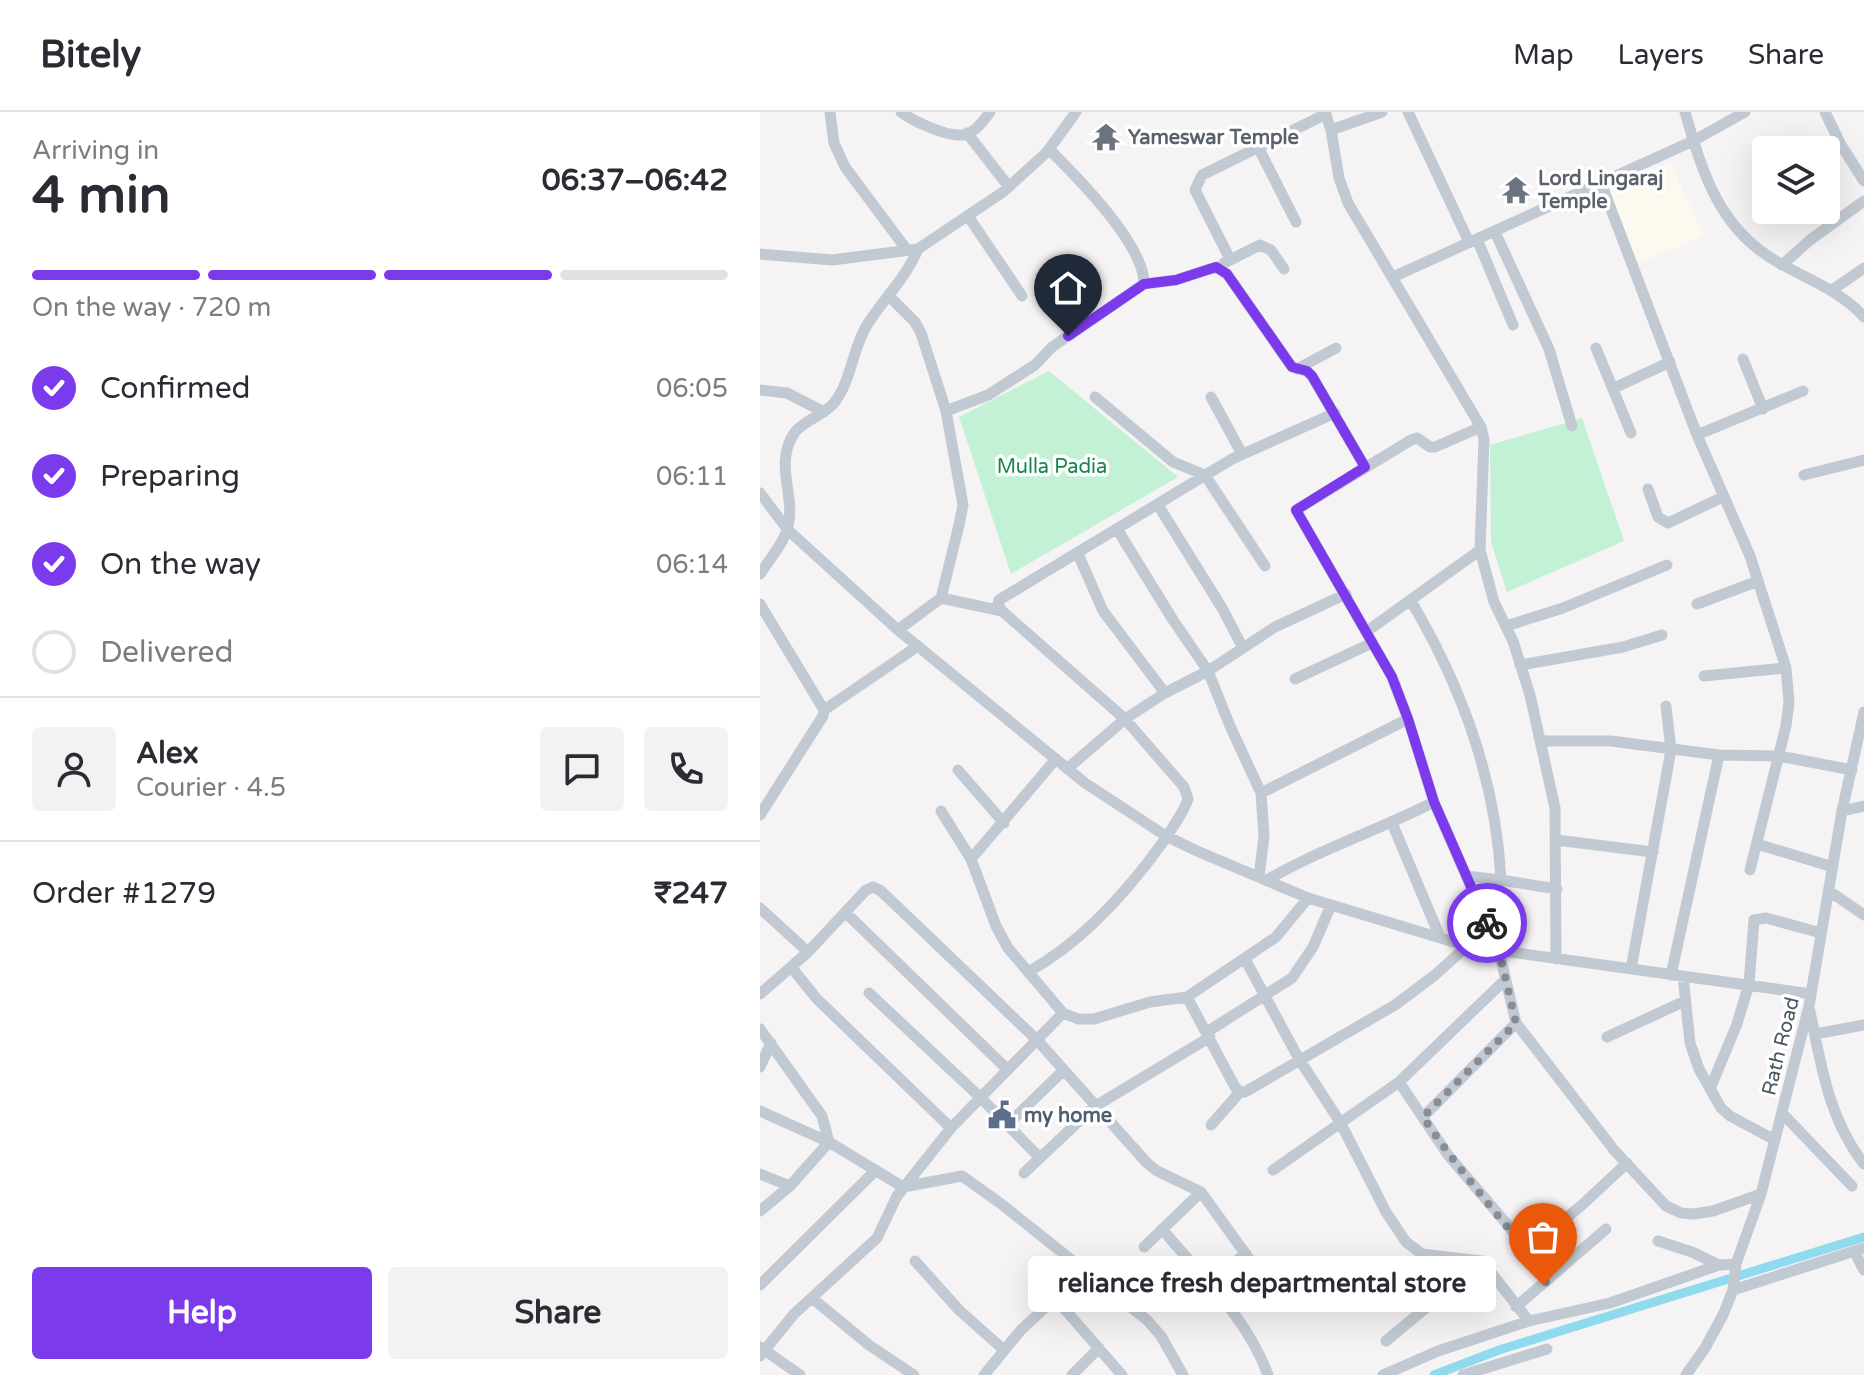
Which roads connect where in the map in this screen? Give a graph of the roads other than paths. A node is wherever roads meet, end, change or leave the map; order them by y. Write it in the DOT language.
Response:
graph roads {
  1 [pos="830,112"];
  2 [pos="901,112"];
  3 [pos="990,112"];
  4 [pos="1382,112"];
  5 [pos="1408,112"];
  6 [pos="1685,112"];
  7 [pos="1745,112"];
  8 [pos="1825,112"];
  9 [pos="1072,113"];
  10 [pos="1326,113"];
  11 [pos="1331,130"];
  12 [pos="967,133"];
  13 [pos="1693,141"];
  14 [pos="1258,147"];
  15 [pos="1049,149"];
  16 [pos="1864,181"];
  17 [pos="1601,183"];
  18 [pos="1009,187"];
  19 [pos="1864,201"];
  20 [pos="968,216"];
  21 [pos="1296,222"];
  22 [pos="1495,232"];
  23 [pos="1473,240"];
  24 [pos="912,250"];
  25 [pos="760,254"];
  26 [pos="1230,259"];
  27 [pos="1782,265"];
  28 [pos="1216,267"];
  29 [pos="1864,268"];
  30 [pos="1284,269"];
  31 [pos="1393,277"];
  32 [pos="1144,284"];
  33 [pos="1832,290"];
  34 [pos="1022,296"];
  35 [pos="890,297"];
  36 [pos="1864,317"];
  37 [pos="1513,325"];
  38 [pos="1336,348"];
  39 [pos="1596,348"];
  40 [pos="1743,359"];
  41 [pos="1670,362"];
  42 [pos="1296,369"];
  43 [pos="1614,388"];
  44 [pos="760,390"];
  45 [pos="1803,391"];
  46 [pos="1095,397"];
  47 [pos="1211,397"];
  48 [pos="1763,409"];
  49 [pos="946,411"];
  50 [pos="824,412"];
  51 [pos="1335,413"];
  52 [pos="1572,426"];
  53 [pos="1481,427"];
  54 [pos="1631,433"];
  55 [pos="1697,435"];
  56 [pos="1242,454"];
  57 [pos="1864,460"];
  58 [pos="1365,467"];
  59 [pos="1205,475"];
  60 [pos="1804,475"];
  61 [pos="1648,489"];
  62 [pos="760,493"];
  63 [pos="1723,497"];
  64 [pos="1158,505"];
  65 [pos="1117,529"];
  66 [pos="788,530"];
  67 [pos="1480,550"];
  68 [pos="1078,554"];
  69 [pos="1667,565"];
  70 [pos="1265,566"];
  71 [pos="760,574"];
  72 [pos="1758,581"];
  73 [pos="1346,594"];
  74 [pos="941,598"];
  75 [pos="1411,601"];
  76 [pos="760,604"];
  77 [pos="1697,604"];
  78 [pos="1002,611"];
  79 [pos="1506,626"];
  80 [pos="898,630"];
  81 [pos="1662,635"];
  82 [pos="1369,637"];
  83 [pos="918,646"];
  84 [pos="1243,648"];
  85 [pos="1520,665"];
  86 [pos="1786,668"];
  87 [pos="1208,671"];
  88 [pos="1704,676"];
  89 [pos="1295,679"];
  90 [pos="1165,693"];
  91 [pos="1666,706"];
  92 [pos="824,710"];
  93 [pos="1864,713"];
  94 [pos="1125,719"];
  95 [pos="1408,719"];
  96 [pos="1541,741"];
  97 [pos="1671,750"];
  98 [pos="1719,755"];
  99 [pos="1779,756"];
  100 [pos="1056,759"];
  101 [pos="1067,769"];
  102 [pos="958,770"];
  103 [pos="1852,770"];
  104 [pos="1261,793"];
  105 [pos="1434,802"];
  106 [pos="1864,806"];
  107 [pos="941,811"];
  108 [pos="1842,811"];
  109 [pos="760,815"];
  110 [pos="1004,823"];
  111 [pos="1392,823"];
  112 [pos="1166,836"];
  113 [pos="1556,840"];
  114 [pos="1757,844"];
  115 [pos="1653,852"];
  116 [pos="971,859"];
  117 [pos="1833,867"];
  118 [pos="1750,870"];
  119 [pos="1466,876"];
  120 [pos="1263,878"];
  121 [pos="1501,880"];
  122 [pos="1557,889"];
  123 [pos="1829,891"];
  124 [pos="1308,898"];
  125 [pos="1331,905"];
  126 [pos="760,908"];
  127 [pos="846,913"];
  128 [pos="1864,915"];
  129 [pos="1821,933"];
  130 [pos="1440,937"];
  131 [pos="1467,946"];
  132 [pos="1499,951"];
  133 [pos="808,952"];
  134 [pos="1245,959"];
  135 [pos="1556,959"];
  136 [pos="792,968"];
  137 [pos="1631,969"];
  138 [pos="1028,972"];
  139 [pos="1677,975"];
  140 [pos="1506,979"];
  141 [pos="1749,984"];
  142 [pos="869,993"];
  143 [pos="760,994"];
  144 [pos="1811,994"];
  145 [pos="1264,996"];
  146 [pos="1187,997"];
  147 [pos="1685,1001"];
  148 [pos="1809,1006"];
  149 [pos="1063,1013"];
  150 [pos="1516,1023"];
  151 [pos="1864,1025"];
  152 [pos="760,1029"];
  153 [pos="1815,1034"];
  154 [pos="1208,1035"];
  155 [pos="1607,1037"];
  156 [pos="1037,1040"];
  157 [pos="771,1043"];
  158 [pos="1299,1059"];
  159 [pos="760,1067"];
  160 [pos="1008,1070"];
  161 [pos="1064,1070"];
  162 [pos="1399,1082"];
  163 [pos="1710,1089"];
  164 [pos="1240,1092"];
  165 [pos="981,1098"];
  166 [pos="1094,1107"];
  167 [pos="760,1111"];
  168 [pos="1782,1113"];
  169 [pos="1423,1117"];
  170 [pos="1340,1122"];
  171 [pos="1007,1125"];
  172 [pos="1211,1125"];
  173 [pos="951,1128"];
  174 [pos="1775,1140"];
  175 [pos="829,1142"];
  176 [pos="1040,1158"];
  177 [pos="1627,1163"];
  178 [pos="1864,1164"];
  179 [pos="876,1170"];
  180 [pos="1273,1170"];
  181 [pos="1024,1173"];
  182 [pos="760,1174"];
  183 [pos="790,1186"];
  184 [pos="1852,1186"];
  185 [pos="903,1187"];
  186 [pos="1201,1192"];
  187 [pos="1761,1194"];
  188 [pos="760,1211"];
  189 [pos="1162,1229"];
  190 [pos="1606,1229"];
  191 [pos="1658,1241"];
  192 [pos="1144,1247"];
  193 [pos="1859,1249"];
  194 [pos="1527,1250"];
  195 [pos="1246,1254"];
  196 [pos="915,1261"];
  197 [pos="1482,1261"];
  198 [pos="1719,1265"];
  199 [pos="1736,1267"];
  200 [pos="1864,1270"];
  201 [pos="1084,1271"];
  202 [pos="1549,1279"];
  203 [pos="1207,1281"];
  204 [pos="760,1285"];
  205 [pos="1733,1287"];
  206 [pos="1275,1295"];
  207 [pos="812,1298"];
  208 [pos="1055,1298"];
  209 [pos="1516,1307"];
  210 [pos="1529,1321"];
  211 [pos="1386,1341"];
  212 [pos="1099,1348"];
  213 [pos="1547,1349"];
  214 [pos="1004,1350"];
  215 [pos="761,1351"];
  216 [pos="1390,1374"];
  217 [pos="800,1375"];
  218 [pos="914,1375"];
  219 [pos="984,1375"];
  220 [pos="1072,1375"];
  221 [pos="1122,1375"];
  222 [pos="1183,1375"];
  223 [pos="1268,1375"];
  224 [pos="1463,1375"];
  225 [pos="1686,1375"];
  1 -- 24 [label="street"];
  2 -- 12 [label="street"];
  3 -- 12 [label="street"];
  4 -- 11 [label="street"];
  5 -- 23 [label="street"];
  6 -- 13 [label="street"];
  7 -- 13 [label="street"];
  8 -- 16 [label="street"];
  9 -- 15 [label="street"];
  10 -- 11 [label="street"];
  10 -- 14 [label="street"];
  11 -- 31 [label="street"];
  12 -- 18 [label="street"];
  13 -- 17 [label="street"];
  13 -- 27 [label="street"];
  14 -- 21 [label="street"];
  14 -- 26 [label="street"];
  15 -- 18 [label="street"];
  15 -- 32 [label="street"];
  17 -- 22 [label="street"];
  17 -- 41 [label="street"];
  18 -- 20 [label="street"];
  19 -- 27 [label="street"];
  20 -- 24 [label="street"];
  20 -- 34 [label="street"];
  22 -- 23 [label="street"];
  22 -- 52 [label="street"];
  23 -- 31 [label="street"];
  23 -- 37 [label="street"];
  24 -- 25 [label="street"];
  24 -- 35 [label="street"];
  26 -- 28 [label="street"];
  26 -- 30 [label="street"];
  27 -- 33 [label="street"];
  28 -- 32 [label="street"];
  28 -- 42 [label="street"];
  29 -- 33 [label="street"];
  31 -- 53 [label="street"];
  32 -- 49 [label="street"];
  33 -- 36 [label="street"];
  35 -- 49 [label="street"];
  35 -- 50 [label="street"];
  38 -- 42 [label="street"];
  39 -- 43 [label="street"];
  40 -- 48 [label="street"];
  41 -- 43 [label="street"];
  41 -- 55 [label="street"];
  42 -- 51 [label="street"];
  43 -- 54 [label="street"];
  44 -- 50 [label="street"];
  45 -- 48 [label="street"];
  46 -- 59 [label="street"];
  47 -- 56 [label="street"];
  48 -- 55 [label="street"];
  49 -- 74 [label="street"];
  50 -- 66 [label="street"];
  51 -- 56 [label="street"];
  51 -- 58 [label="street"];
  53 -- 58 [label="street"];
  53 -- 67 [label="street"];
  55 -- 63 [label="street"];
  56 -- 59 [label="street"];
  57 -- 60 [label="street"];
  58 -- 73 [label="street"];
  59 -- 64 [label="street"];
  59 -- 70 [label="street"];
  61 -- 63 [label="street"];
  62 -- 66 [label="street"];
  63 -- 72 [label="street"];
  64 -- 65 [label="street"];
  64 -- 84 [label="street"];
  65 -- 68 [label="street"];
  65 -- 87 [label="street"];
  66 -- 71 [label="street"];
  66 -- 80 [label="street"];
  67 -- 75 [label="street"];
  67 -- 79 [label="street"];
  68 -- 78 [label="street"];
  68 -- 90 [label="street"];
  69 -- 79 [label="street"];
  72 -- 77 [label="street"];
  72 -- 86 [label="street"];
  73 -- 82 [label="street"];
  73 -- 84 [label="street"];
  74 -- 78 [label="street"];
  74 -- 80 [label="street"];
  75 -- 82 [label="street"];
  75 -- 121 [label="street"];
  76 -- 92 [label="street"];
  78 -- 94 [label="street"];
  79 -- 85 [label="street"];
  80 -- 83 [label="street"];
  81 -- 85 [label="street"];
  82 -- 89 [label="street"];
  82 -- 95 [label="street"];
  83 -- 92 [label="street"];
  83 -- 100 [label="street"];
  84 -- 87 [label="street"];
  85 -- 96 [label="street"];
  86 -- 88 [label="street"];
  86 -- 99 [label="street"];
  87 -- 90 [label="street"];
  87 -- 104 [label="street"];
  90 -- 94 [label="street"];
  91 -- 97 [label="street"];
  92 -- 109 [label="street"];
  93 -- 103 [label="street, Rath Road"];
  94 -- 101 [label="street"];
  94 -- 112 [label="street"];
  95 -- 104 [label="street"];
  95 -- 105 [label="street"];
  96 -- 97 [label="street"];
  96 -- 113 [label="street"];
  97 -- 98 [label="street"];
  97 -- 115 [label="street"];
  98 -- 99 [label="street"];
  98 -- 139 [label="street"];
  99 -- 103 [label="street"];
  99 -- 114 [label="street"];
  100 -- 101 [label="street"];
  100 -- 110 [label="street"];
  101 -- 112 [label="street"];
  102 -- 110 [label="street"];
  103 -- 108 [label="street, Rath Road"];
  104 -- 120 [label="street"];
  105 -- 111 [label="street"];
  105 -- 119 [label="street"];
  106 -- 108 [label="street"];
  107 -- 116 [label="street"];
  108 -- 117 [label="street, Rath Road"];
  110 -- 116 [label="street"];
  111 -- 120 [label="street"];
  111 -- 130 [label="street"];
  112 -- 120 [label="street"];
  112 -- 138 [label="street"];
  113 -- 115 [label="street"];
  113 -- 122 [label="street"];
  114 -- 117 [label="street"];
  114 -- 118 [label="street"];
  115 -- 137 [label="street"];
  116 -- 138 [label="street"];
  117 -- 123 [label="street, Rath Road"];
  119 -- 121 [label="street"];
  119 -- 132 [label="street"];
  120 -- 124 [label="street"];
  121 -- 122 [label="street"];
  122 -- 135 [label="street"];
  123 -- 128 [label="street"];
  123 -- 129 [label="street, Rath Road"];
  124 -- 125 [label="street"];
  124 -- 134 [label="street"];
  125 -- 130 [label="street"];
  125 -- 145 [label="street"];
  126 -- 133 [label="street"];
  127 -- 133 [label="street"];
  127 -- 156 [label="street"];
  127 -- 160 [label="street"];
  129 -- 141 [label="street"];
  129 -- 144 [label="street, Rath Road"];
  130 -- 131 [label="street"];
  131 -- 132 [label="street"];
  131 -- 158 [label="street"];
  132 -- 135 [label="street"];
  132 -- 140 [label="street"];
  133 -- 136 [label="street"];
  134 -- 145 [label="street"];
  134 -- 146 [label="street"];
  135 -- 137 [label="street"];
  136 -- 143 [label="street"];
  136 -- 173 [label="street"];
  137 -- 139 [label="street"];
  138 -- 149 [label="street"];
  139 -- 141 [label="street"];
  139 -- 147 [label="street"];
  140 -- 150 [label="street"];
  140 -- 162 [label="street"];
  141 -- 144 [label="street"];
  141 -- 163 [label="street"];
  142 -- 165 [label="street"];
  144 -- 148 [label="street, Rath Road"];
  145 -- 154 [label="street"];
  145 -- 158 [label="street"];
  146 -- 149 [label="street"];
  146 -- 154 [label="street"];
  147 -- 155 [label="street"];
  147 -- 163 [label="street"];
  148 -- 153 [label="street"];
  148 -- 168 [label="street, Rath Road"];
  149 -- 156 [label="street"];
  150 -- 169 [label="street"];
  150 -- 177 [label="street"];
  151 -- 153 [label="street"];
  152 -- 157 [label="street"];
  153 -- 178 [label="street"];
  154 -- 164 [label="street"];
  154 -- 166 [label="street"];
  156 -- 160 [label="street"];
  156 -- 161 [label="street"];
  157 -- 159 [label="street"];
  157 -- 175 [label="street"];
  158 -- 164 [label="street"];
  158 -- 170 [label="street"];
  160 -- 165 [label="street"];
  161 -- 166 [label="street"];
  161 -- 171 [label="street"];
  162 -- 169 [label="street"];
  162 -- 170 [label="street"];
  163 -- 174 [label="street"];
  164 -- 172 [label="street"];
  165 -- 171 [label="street"];
  165 -- 173 [label="street"];
  166 -- 176 [label="street"];
  166 -- 186 [label="street"];
  167 -- 175 [label="street"];
  168 -- 174 [label="street, Rath Road"];
  168 -- 184 [label="street"];
  169 -- 194 [label="street"];
  170 -- 180 [label="street"];
  170 -- 197 [label="street"];
  171 -- 176 [label="street"];
  173 -- 185 [label="street"];
  174 -- 187 [label="street, Rath Road"];
  175 -- 179 [label="street"];
  175 -- 183 [label="street"];
  176 -- 181 [label="street"];
  177 -- 187 [label="street"];
  177 -- 194 [label="street"];
  179 -- 185 [label="street"];
  179 -- 204 [label="street"];
  182 -- 183 [label="street"];
  183 -- 188 [label="street"];
  185 -- 201 [label="street"];
  185 -- 207 [label="street"];
  186 -- 189 [label="street"];
  186 -- 195 [label="street"];
  187 -- 199 [label="street, Rath Road"];
  189 -- 192 [label="street"];
  189 -- 203 [label="street"];
  190 -- 202 [label="street"];
  191 -- 198 [label="street"];
  193 -- 200 [label="street"];
  193 -- 205 [label="street"];
  194 -- 202 [label="street"];
  195 -- 203 [label="street"];
  195 -- 206 [label="street"];
  196 -- 214 [label="street"];
  197 -- 209 [label="street"];
  197 -- 211 [label="street"];
  198 -- 199 [label="street"];
  198 -- 210 [label="street"];
  199 -- 205 [label="street, Rath Road"];
  201 -- 208 [label="street"];
  201 -- 222 [label="street"];
  202 -- 209 [label="street"];
  203 -- 223 [label="street"];
  205 -- 225 [label="street, Rath Road"];
  207 -- 215 [label="street"];
  207 -- 218 [label="street"];
  208 -- 212 [label="street"];
  208 -- 214 [label="street"];
  209 -- 210 [label="street"];
  210 -- 216 [label="street"];
  212 -- 220 [label="street"];
  212 -- 221 [label="street"];
  213 -- 224 [label="street"];
  214 -- 219 [label="street"];
  215 -- 217 [label="street"];
}
